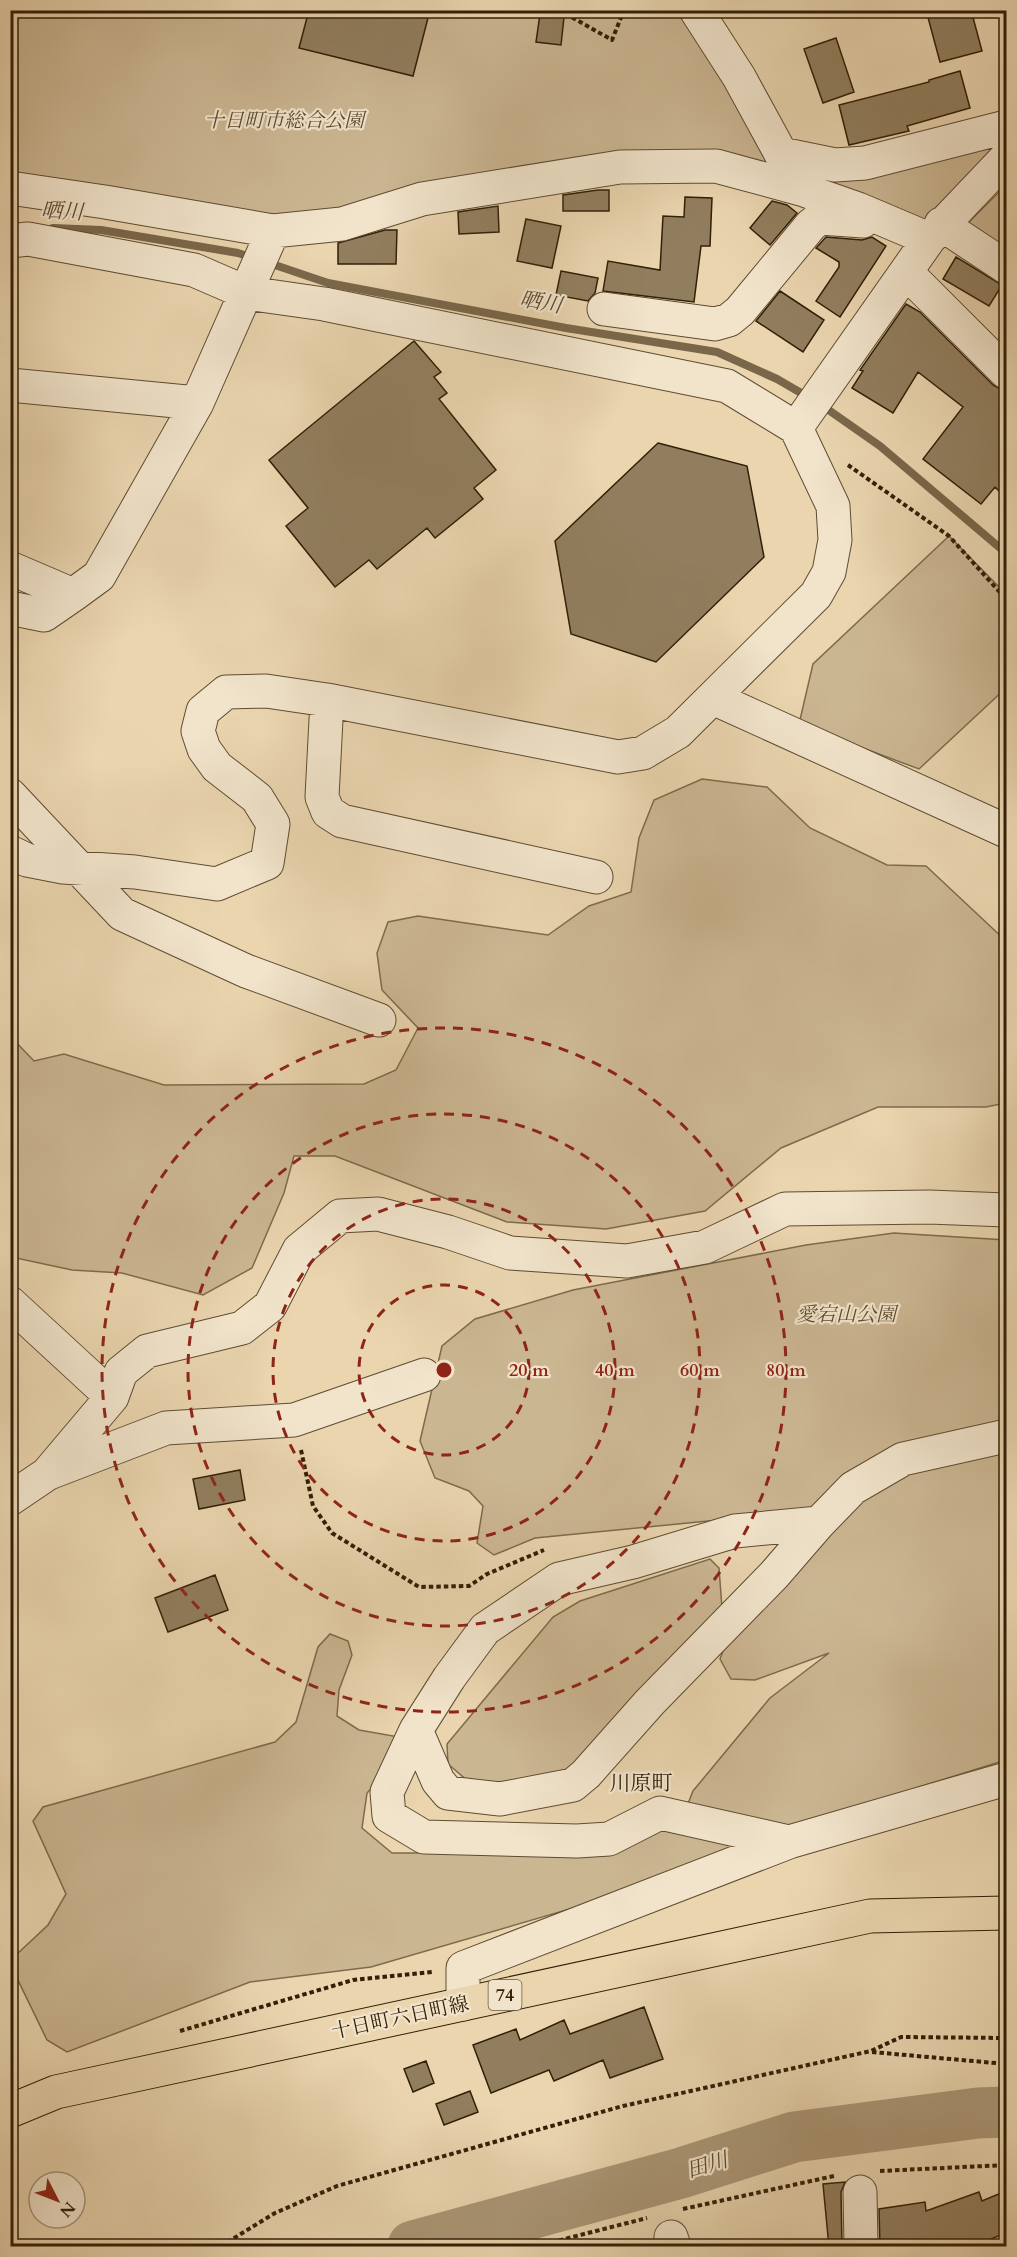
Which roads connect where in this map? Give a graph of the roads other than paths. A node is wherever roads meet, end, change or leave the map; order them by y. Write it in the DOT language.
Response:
graph roads {
  1 [pos="696,10"];
  2 [pos="1006,128"];
  3 [pos="1006,158"];
  4 [pos="10,188"];
  5 [pos="892,224"];
  6 [pos="273,231"];
  7 [pos="935,232"];
  8 [pos="10,241"];
  9 [pos="1006,267"];
  10 [pos="906,272"];
  11 [pos="247,292"];
  12 [pos="604,309"];
  13 [pos="1006,372"];
  14 [pos="10,385"];
  15 [pos="197,403"];
  16 [pos="800,421"];
  17 [pos="10,568"];
  18 [pos="73,595"];
  19 [pos="10,608"];
  20 [pos="713,698"];
  21 [pos="327,700"];
  22 [pos="10,795"];
  23 [pos="1006,831"];
  24 [pos="10,852"];
  25 [pos="78,868"];
  26 [pos="596,878"];
  27 [pos="379,1020"];
  28 [pos="1006,1210"];
  29 [pos="10,1303"];
  30 [pos="424,1375"];
  31 [pos="112,1397"];
  32 [pos="1006,1436"];
  33 [pos="47,1474"];
  34 [pos="10,1498"];
  35 [pos="819,1522"];
  36 [pos="416,1730"];
  37 [pos="1006,1779"];
  38 [pos="789,1842"];
  39 [pos="1006,1913"];
  40 [pos="463,2004"];
  41 [pos="10,2111"];
  42 [pos="862,2179"];
  43 [pos="861,2247"];
  1 -- 2 [label="street"];
  3 -- 7 [label="street"];
  4 -- 6 [label="street"];
  5 -- 6 [label="street"];
  5 -- 7 [label="street"];
  5 -- 12 [label="street"];
  6 -- 11 [label="street"];
  7 -- 9 [label="street"];
  7 -- 10 [label="street"];
  8 -- 11 [label="street"];
  10 -- 13 [label="street"];
  10 -- 16 [label="street"];
  11 -- 15 [label="street"];
  11 -- 16 [label="street"];
  14 -- 15 [label="street"];
  15 -- 18 [label="street"];
  16 -- 20 [label="street"];
  17 -- 18 [label="street"];
  18 -- 19 [label="street"];
  20 -- 21 [label="street"];
  20 -- 23 [label="street"];
  21 -- 25 [label="street"];
  21 -- 26 [label="street"];
  22 -- 25 [label="street"];
  24 -- 25 [label="street"];
  25 -- 27 [label="street"];
  28 -- 31 [label="street"];
  29 -- 31 [label="street"];
  30 -- 33 [label="street"];
  31 -- 33 [label="street"];
  32 -- 35 [label="street"];
  33 -- 34 [label="street"];
  35 -- 36 [label="street"];
  35 -- 36 [label="street"];
  36 -- 38 [label="street"];
  37 -- 38 [label="street"];
  38 -- 40 [label="street"];
  39 -- 40 [label="main road, 十日町六日町線 / 74"];
  40 -- 41 [label="main road, 十日町六日町線 / 74"];
  42 -- 43 [label="street"];
}
